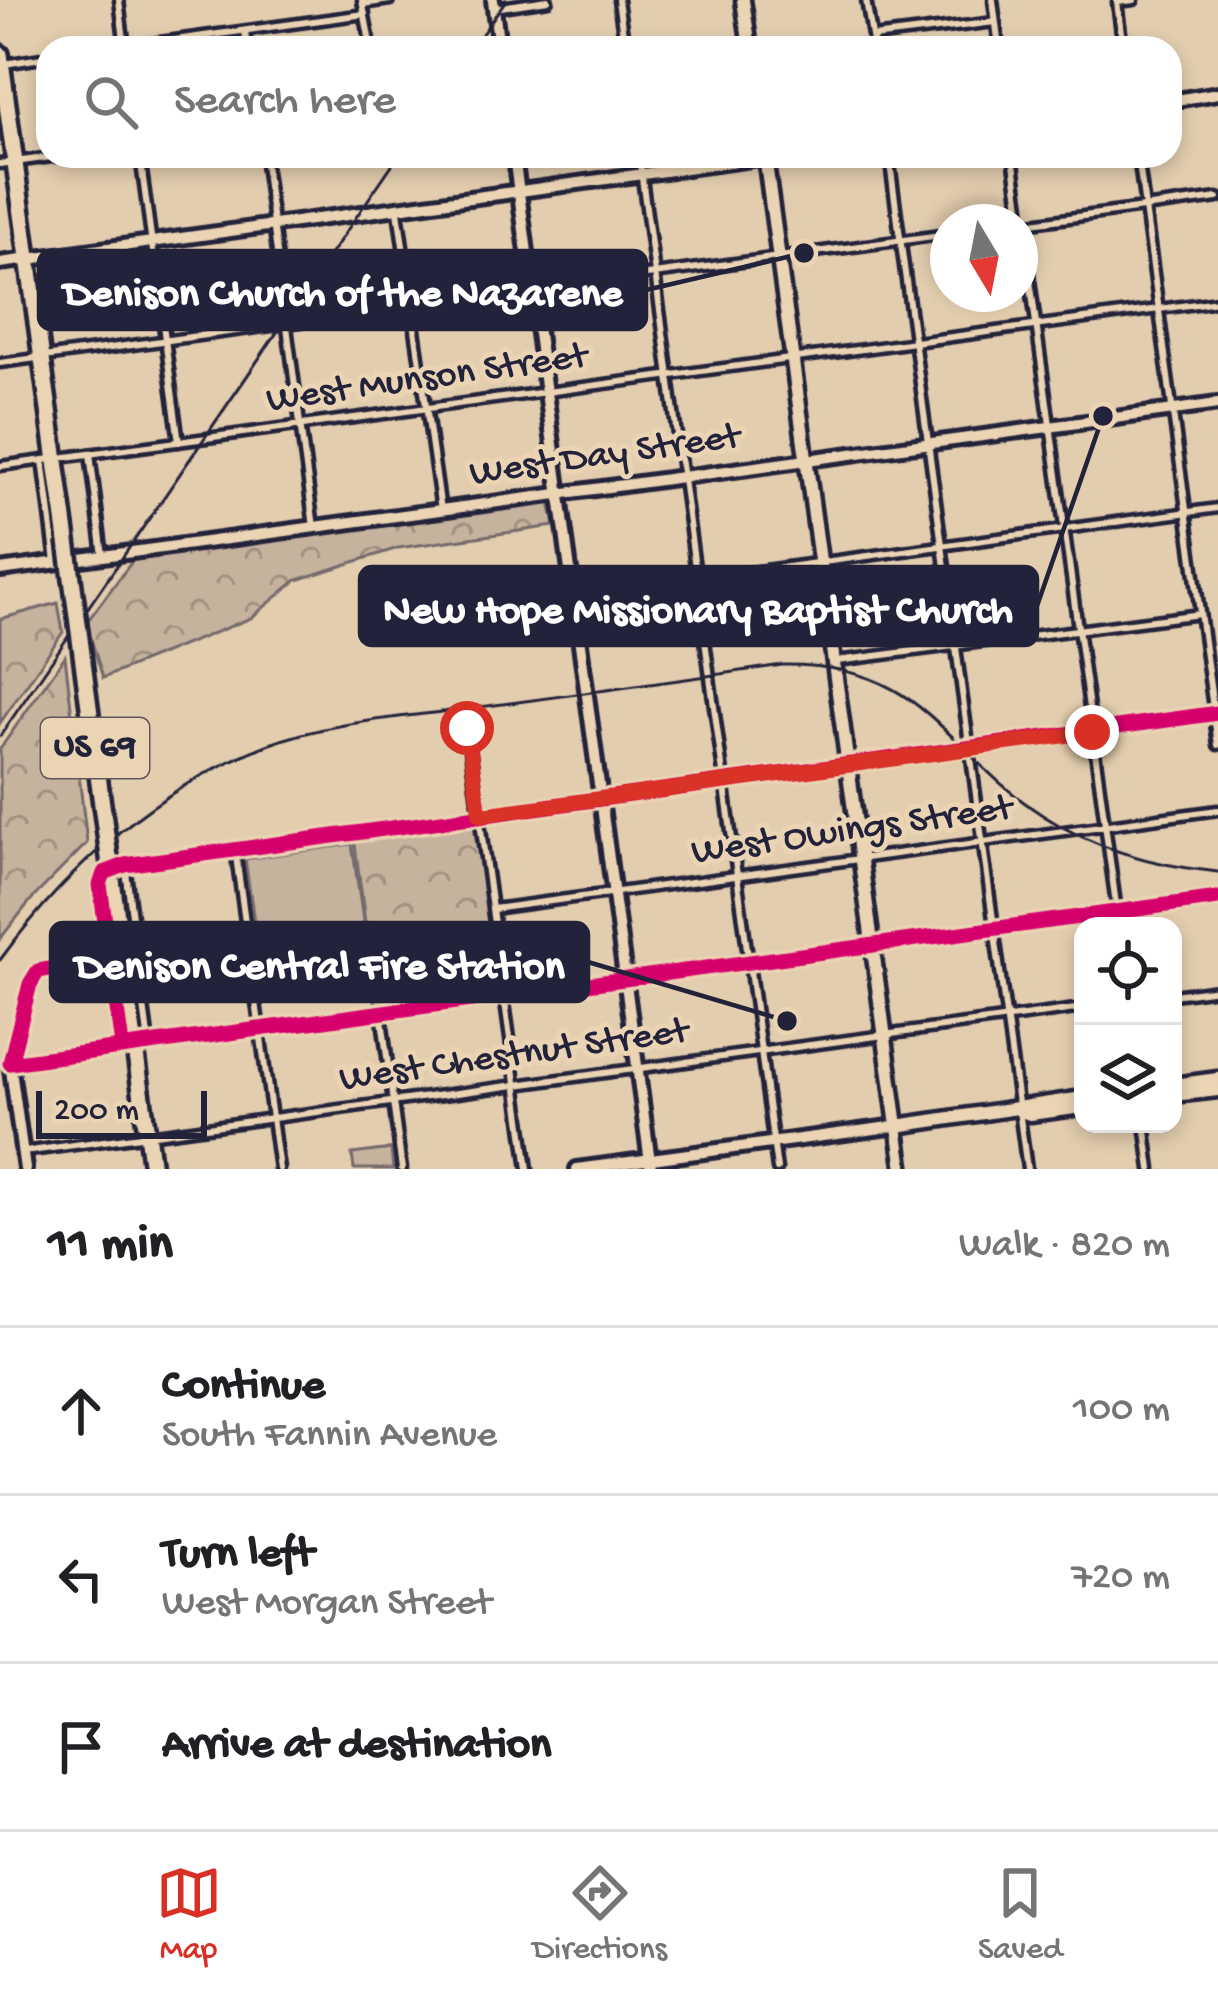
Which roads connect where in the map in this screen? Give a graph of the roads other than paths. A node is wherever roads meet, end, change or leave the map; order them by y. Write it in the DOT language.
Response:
graph roads {
  1 [pos="119,0"];
  2 [pos="390,0"];
  3 [pos="548,0"];
  4 [pos="618,0"];
  5 [pos="743,0"];
  6 [pos="866,0"];
  7 [pos="992,0"];
  8 [pos="1134,0"];
  9 [pos="362,2"];
  10 [pos="1118,2"];
  11 [pos="493,4"];
  12 [pos="364,14"];
  13 [pos="995,22"];
  14 [pos="245,31"];
  15 [pos="124,36"];
  16 [pos="208,36"];
  17 [pos="246,36"];
  18 [pos="369,36"];
  19 [pos="497,36"];
  20 [pos="623,36"];
  21 [pos="748,36"];
  22 [pos="872,36"];
  23 [pos="917,36"];
  24 [pos="997,36"];
  25 [pos="1122,36"];
  26 [pos="0,54"];
  27 [pos="36,59"];
  28 [pos="1,64"];
  29 [pos="1218,94"];
  30 [pos="1182,98"];
  31 [pos="8,163"];
  32 [pos="142,168"];
  33 [pos="266,168"];
  34 [pos="516,168"];
  35 [pos="641,168"];
  36 [pos="688,168"];
  37 [pos="769,168"];
  38 [pos="891,168"];
  39 [pos="1015,168"];
  40 [pos="1139,168"];
  41 [pos="642,175"];
  42 [pos="520,192"];
  43 [pos="1218,198"];
  44 [pos="1019,204"];
  45 [pos="1144,208"];
  46 [pos="397,209"];
  47 [pos="1038,222"];
  48 [pos="274,225"];
  49 [pos="930,236"];
  50 [pos="900,240"];
  51 [pos="152,242"];
  52 [pos="778,257"];
  53 [pos="28,260"];
  54 [pos="0,263"];
  55 [pos="655,273"];
  56 [pos="532,291"];
  57 [pos="1218,301"];
  58 [pos="411,308"];
  59 [pos="1159,309"];
  60 [pos="1034,312"];
  61 [pos="287,323"];
  62 [pos="1036,326"];
  63 [pos="166,341"];
  64 [pos="914,342"];
  65 [pos="42,358"];
  66 [pos="792,358"];
  67 [pos="0,363"];
  68 [pos="668,376"];
  69 [pos="545,390"];
  70 [pos="1218,404"];
  71 [pos="425,407"];
  72 [pos="1172,410"];
  73 [pos="299,425"];
  74 [pos="1050,427"];
  75 [pos="179,442"];
  76 [pos="926,444"];
  77 [pos="90,454"];
  78 [pos="49,460"];
  79 [pos="805,460"];
  80 [pos="0,466"];
  81 [pos="683,476"];
  82 [pos="560,494"];
  83 [pos="1218,508"];
  84 [pos="441,510"];
  85 [pos="1185,512"];
  86 [pos="314,527"];
  87 [pos="1064,529"];
  88 [pos="941,544"];
  89 [pos="103,556"];
  90 [pos="820,561"];
  91 [pos="56,562"];
  92 [pos="0,570"];
  93 [pos="697,578"];
  94 [pos="574,596"];
  95 [pos="1200,614"];
  96 [pos="1078,630"];
  97 [pos="956,645"];
  98 [pos="833,662"];
  99 [pos="1216,713"];
  100 [pos="467,728"];
  101 [pos="1092,732"];
  102 [pos="1218,745"];
  103 [pos="968,750"];
  104 [pos="847,765"];
  105 [pos="722,781"];
  106 [pos="602,798"];
  107 [pos="1218,810"];
  108 [pos="480,815"];
  109 [pos="1104,825"];
  110 [pos="981,843"];
  111 [pos="235,849"];
  112 [pos="859,858"];
  113 [pos="125,865"];
  114 [pos="736,875"];
  115 [pos="615,892"];
  116 [pos="1218,898"];
  117 [pos="493,909"];
  118 [pos="1118,917"];
  119 [pos="1128,917"];
  120 [pos="1074,923"];
  121 [pos="993,930"];
  122 [pos="872,945"];
  123 [pos="116,957"];
  124 [pos="747,963"];
  125 [pos="625,980"];
  126 [pos="1218,989"];
  127 [pos="1182,994"];
  128 [pos="504,996"];
  129 [pos="1074,1009"];
  130 [pos="380,1011"];
  131 [pos="1006,1020"];
  132 [pos="260,1028"];
  133 [pos="884,1034"];
  134 [pos="135,1045"];
  135 [pos="760,1051"];
  136 [pos="5,1060"];
  137 [pos="637,1066"];
  138 [pos="1218,1079"];
  139 [pos="516,1084"];
  140 [pos="1182,1084"];
  141 [pos="1218,1090"];
  142 [pos="1182,1095"];
  143 [pos="1074,1098"];
  144 [pos="393,1101"];
  145 [pos="1074,1108"];
  146 [pos="1018,1111"];
  147 [pos="272,1118"];
  148 [pos="897,1126"];
  149 [pos="1146,1133"];
  150 [pos="148,1134"];
  151 [pos="773,1142"];
  152 [pos="23,1152"];
  153 [pos="650,1163"];
  154 [pos="25,1169"];
  155 [pos="152,1169"];
  156 [pos="279,1169"];
  157 [pos="402,1169"];
  158 [pos="529,1169"];
  159 [pos="577,1169"];
  160 [pos="777,1169"];
  161 [pos="903,1169"];
  162 [pos="1027,1169"];
  163 [pos="1151,1169"];
  1 -- 15 [label="street"];
  2 -- 9 [label="street"];
  3 -- 11 [label="street"];
  4 -- 20 [label="street"];
  5 -- 21 [label="main road"];
  6 -- 22 [label="street"];
  7 -- 13 [label="street"];
  8 -- 10 [label="street"];
  9 -- 12 [label="street"];
  10 -- 25 [label="street"];
  11 -- 19 [label="street"];
  12 -- 14 [label="street"];
  12 -- 18 [label="street"];
  13 -- 23 [label="street"];
  13 -- 24 [label="street"];
  14 -- 16 [label="street"];
  14 -- 17 [label="street"];
  26 -- 28 [label="highway, US 69"];
  27 -- 28 [label="street"];
  28 -- 31 [label="highway, US 69"];
  29 -- 30 [label="street"];
  31 -- 53 [label="highway, US 69"];
  32 -- 51 [label="street"];
  33 -- 48 [label="street"];
  34 -- 42 [label="street"];
  35 -- 41 [label="street"];
  36 -- 41 [label="street"];
  37 -- 52 [label="main road"];
  38 -- 50 [label="street"];
  39 -- 44 [label="street"];
  40 -- 45 [label="street"];
  41 -- 42 [label="street"];
  41 -- 55 [label="street"];
  42 -- 46 [label="street"];
  42 -- 56 [label="street"];
  43 -- 45 [label="street"];
  45 -- 47 [label="street"];
  45 -- 59 [label="street"];
  46 -- 48 [label="street"];
  46 -- 58 [label="street"];
  48 -- 51 [label="street"];
  48 -- 61 [label="street"];
  49 -- 50 [label="street"];
  50 -- 52 [label="street"];
  50 -- 64 [label="street"];
  51 -- 53 [label="street"];
  51 -- 63 [label="street"];
  52 -- 55 [label="street"];
  52 -- 66 [label="main road"];
  53 -- 54 [label="street"];
  53 -- 65 [label="highway, US 69"];
  55 -- 56 [label="street"];
  55 -- 68 [label="street"];
  56 -- 58 [label="street"];
  56 -- 69 [label="street"];
  57 -- 59 [label="street, West Munson Street"];
  58 -- 61 [label="street"];
  58 -- 71 [label="street"];
  59 -- 62 [label="street, West Munson Street"];
  59 -- 72 [label="street"];
  60 -- 62 [label="street"];
  61 -- 63 [label="street"];
  61 -- 73 [label="street"];
  62 -- 64 [label="street, West Munson Street"];
  62 -- 74 [label="street"];
  63 -- 65 [label="street"];
  63 -- 75 [label="street"];
  64 -- 66 [label="street, West Munson Street"];
  64 -- 76 [label="street"];
  65 -- 67 [label="street"];
  65 -- 78 [label="highway, US 69"];
  66 -- 68 [label="street, West Munson Street"];
  66 -- 79 [label="main road"];
  68 -- 69 [label="street, West Munson Street"];
  68 -- 81 [label="street"];
  69 -- 71 [label="street, West Munson Street"];
  69 -- 82 [label="street"];
  70 -- 72 [label="street, West Day Street"];
  71 -- 73 [label="street, West Munson Street"];
  71 -- 84 [label="street"];
  72 -- 74 [label="street, West Day Street"];
  72 -- 85 [label="street"];
  73 -- 75 [label="street, West Munson Street"];
  73 -- 86 [label="street"];
  74 -- 76 [label="street, West Day Street"];
  74 -- 87 [label="street"];
  75 -- 77 [label="street, West Munson Street"];
  76 -- 79 [label="street, West Day Street"];
  76 -- 88 [label="street"];
  77 -- 78 [label="street, West Munson Street"];
  77 -- 89 [label="street"];
  78 -- 80 [label="street, West Munson Street"];
  78 -- 91 [label="street"];
  78 -- 123 [label="highway, US 69, bridge"];
  79 -- 81 [label="street, West Day Street"];
  79 -- 90 [label="main road"];
  81 -- 82 [label="street, West Day Street"];
  81 -- 93 [label="street"];
  82 -- 84 [label="street, West Day Street"];
  82 -- 94 [label="street"];
  83 -- 85 [label="street"];
  84 -- 86 [label="street, West Day Street"];
  85 -- 87 [label="street"];
  85 -- 95 [label="street"];
  86 -- 89 [label="street, West Day Street"];
  87 -- 88 [label="street"];
  87 -- 96 [label="street"];
  88 -- 90 [label="street"];
  88 -- 97 [label="street"];
  89 -- 91 [label="street, West Day Street"];
  90 -- 93 [label="street"];
  90 -- 98 [label="main road"];
  91 -- 92 [label="street, West Day Street"];
  93 -- 94 [label="street"];
  93 -- 105 [label="street"];
  94 -- 106 [label="street"];
  95 -- 96 [label="street"];
  95 -- 99 [label="street"];
  96 -- 97 [label="street"];
  96 -- 101 [label="street"];
  97 -- 98 [label="street"];
  97 -- 103 [label="street"];
  98 -- 104 [label="main road"];
  99 -- 101 [label="street"];
  99 -- 102 [label="street"];
  100 -- 108 [label="street"];
  101 -- 103 [label="street"];
  101 -- 109 [label="street"];
  103 -- 104 [label="street"];
  103 -- 110 [label="street"];
  104 -- 105 [label="street"];
  104 -- 112 [label="main road"];
  105 -- 106 [label="street"];
  105 -- 114 [label="street"];
  106 -- 108 [label="street"];
  106 -- 115 [label="street"];
  107 -- 109 [label="street, West Owings Street"];
  108 -- 111 [label="street"];
  108 -- 117 [label="street"];
  109 -- 110 [label="street, West Owings Street"];
  109 -- 118 [label="street"];
  110 -- 112 [label="street, West Owings Street"];
  110 -- 121 [label="street"];
  111 -- 113 [label="street"];
  111 -- 132 [label="street"];
  112 -- 114 [label="street, West Owings Street"];
  112 -- 122 [label="main road"];
  113 -- 123 [label="street"];
  113 -- 134 [label="street"];
  114 -- 115 [label="street, West Owings Street"];
  114 -- 124 [label="street"];
  115 -- 117 [label="street, West Owings Street"];
  115 -- 125 [label="street"];
  116 -- 119 [label="street"];
  117 -- 128 [label="street"];
  120 -- 121 [label="street"];
  121 -- 122 [label="street"];
  121 -- 131 [label="street"];
  122 -- 124 [label="street"];
  122 -- 133 [label="main road"];
  123 -- 134 [label="highway, US 69"];
  123 -- 136 [label="street"];
  124 -- 125 [label="street"];
  124 -- 135 [label="street"];
  125 -- 128 [label="street"];
  125 -- 137 [label="street"];
  126 -- 127 [label="street"];
  128 -- 130 [label="street"];
  128 -- 139 [label="street"];
  129 -- 131 [label="street, West Chestnut Street"];
  130 -- 132 [label="street"];
  130 -- 144 [label="street"];
  131 -- 133 [label="street, West Chestnut Street"];
  131 -- 146 [label="street"];
  132 -- 134 [label="street"];
  132 -- 147 [label="street"];
  133 -- 135 [label="street, West Chestnut Street"];
  133 -- 148 [label="main road"];
  134 -- 136 [label="street"];
  134 -- 150 [label="highway, US 69"];
  135 -- 137 [label="street, West Chestnut Street"];
  135 -- 151 [label="street"];
  136 -- 152 [label="street"];
  137 -- 139 [label="street, West Chestnut Street"];
  137 -- 153 [label="street"];
  138 -- 140 [label="main road"];
  139 -- 144 [label="street, West Chestnut Street"];
  139 -- 158 [label="street"];
  141 -- 142 [label="main road"];
  143 -- 146 [label="main road"];
  144 -- 147 [label="street, West Chestnut Street"];
  144 -- 157 [label="street"];
  145 -- 146 [label="main road"];
  146 -- 148 [label="main road"];
  146 -- 162 [label="street"];
  147 -- 150 [label="street, West Chestnut Street"];
  147 -- 156 [label="street"];
  148 -- 151 [label="street"];
  148 -- 161 [label="street"];
  149 -- 163 [label="street"];
  150 -- 152 [label="street, West Chestnut Street"];
  150 -- 155 [label="highway, US 69"];
  151 -- 153 [label="street"];
  151 -- 160 [label="street"];
  152 -- 154 [label="street"];
  153 -- 159 [label="street"];
}
